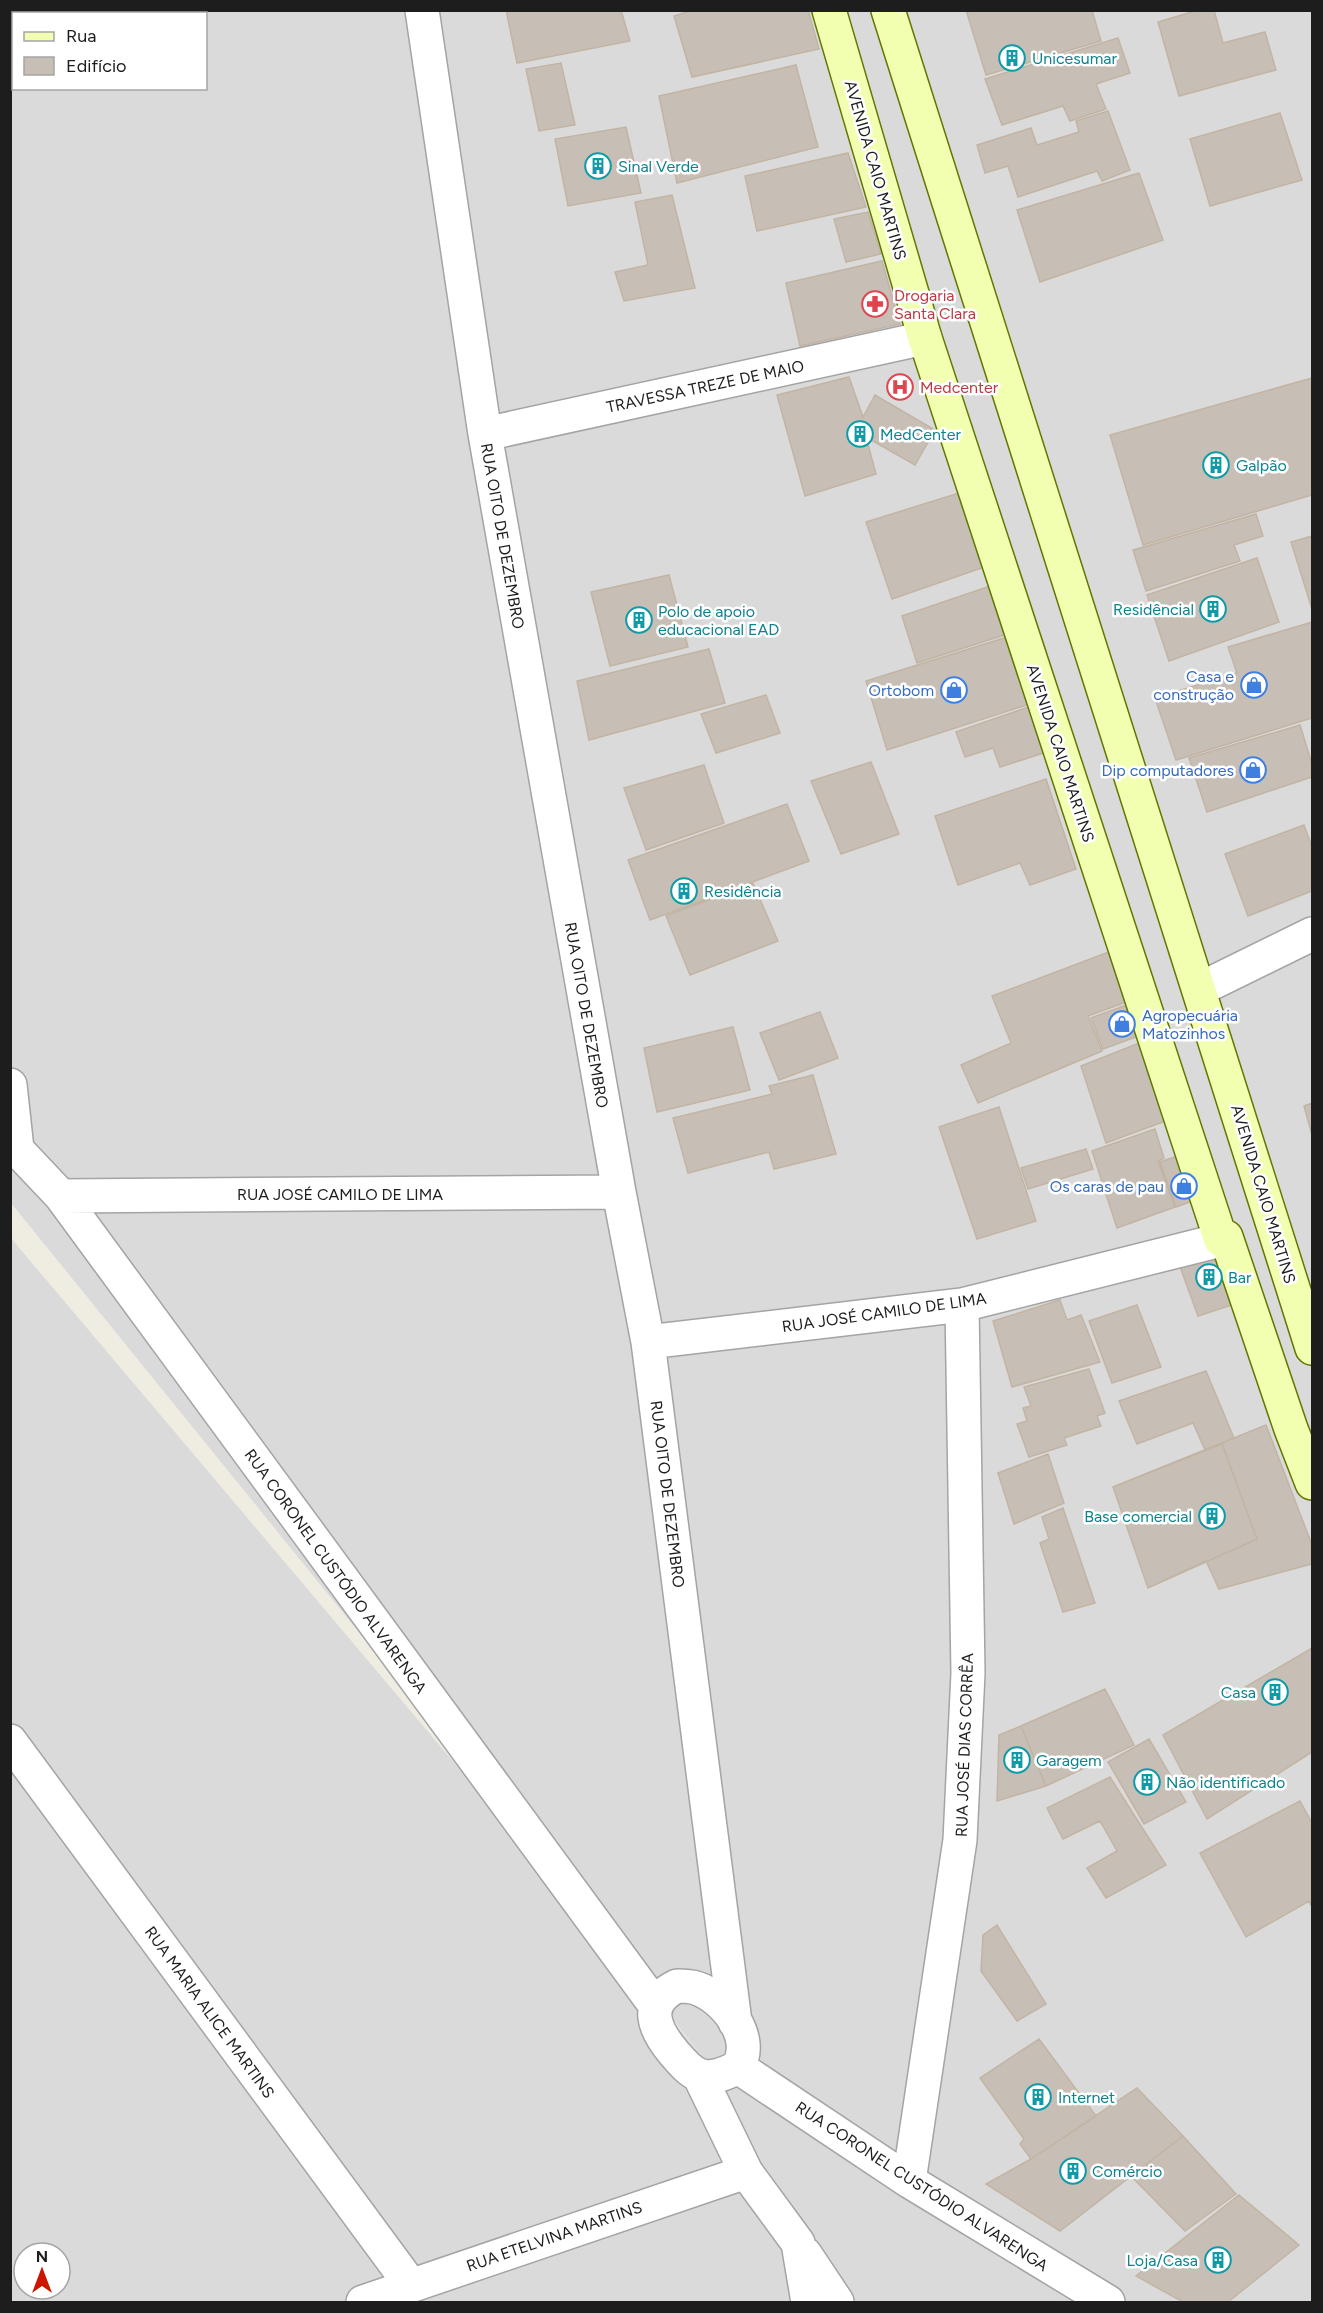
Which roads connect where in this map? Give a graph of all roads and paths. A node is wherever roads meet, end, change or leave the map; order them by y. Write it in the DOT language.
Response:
graph roads {
  1 [pos="422,10"];
  2 [pos="829,10"];
  3 [pos="888,10"];
  4 [pos="925,338"];
  5 [pos="485,434"];
  6 [pos="1312,934"];
  7 [pos="1200,989"];
  8 [pos="10,1085"];
  9 [pos="14,1145"];
  10 [pos="619,1192"];
  11 [pos="61,1196"];
  12 [pos="1221,1240"];
  13 [pos="962,1305"];
  14 [pos="648,1342"];
  15 [pos="1312,1348"];
  16 [pos="1312,1483"];
  17 [pos="10,1741"];
  18 [pos="655,2005"];
  19 [pos="735,2022"];
  20 [pos="738,2067"];
  21 [pos="699,2075"];
  22 [pos="746,2172"];
  23 [pos="909,2181"];
  24 [pos="798,2243"];
  25 [pos="410,2284"];
  26 [pos="363,2302"];
  27 [pos="808,2302"];
  28 [pos="837,2302"];
  29 [pos="1108,2302"];
  1 -- 5 [label="street, RUA OITO DE DEZEMBRO"];
  2 -- 4 [label="main road, AVENIDA CAIO MARTINS"];
  3 -- 7 [label="main road, AVENIDA CAIO MARTINS"];
  4 -- 5 [label="street, TRAVESSA TREZE DE MAIO"];
  4 -- 12 [label="main road, AVENIDA CAIO MARTINS"];
  5 -- 10 [label="street, RUA OITO DE DEZEMBRO"];
  6 -- 7 [label="street"];
  7 -- 15 [label="main road, AVENIDA CAIO MARTINS"];
  8 -- 9 [label="street"];
  9 -- 11 [label="street, RUA CORONEL CUSTÓDIO ALVARENGA"];
  10 -- 11 [label="street, RUA JOSÉ CAMILO DE LIMA"];
  10 -- 14 [label="street, RUA OITO DE DEZEMBRO"];
  11 -- 18 [label="street, RUA CORONEL CUSTÓDIO ALVARENGA"];
  12 -- 13 [label="street, RUA JOSÉ CAMILO DE LIMA"];
  12 -- 16 [label="main road, AVENIDA CAIO MARTINS"];
  13 -- 14 [label="street, RUA JOSÉ CAMILO DE LIMA"];
  13 -- 23 [label="street, RUA JOSÉ DIAS CORRÊA"];
  14 -- 19 [label="street, RUA OITO DE DEZEMBRO"];
  17 -- 25 [label="street, RUA MARIA ALICE MARTINS"];
  18 -- 19 [label="street"];
  18 -- 21 [label="street"];
  19 -- 20 [label="street"];
  20 -- 21 [label="street"];
  20 -- 23 [label="street, RUA CORONEL CUSTÓDIO ALVARENGA"];
  21 -- 22 [label="street"];
  22 -- 24 [label="street"];
  22 -- 25 [label="street, RUA ETELVINA MARTINS"];
  23 -- 29 [label="street, RUA CORONEL CUSTÓDIO ALVARENGA"];
  24 -- 27 [label="street"];
  24 -- 28 [label="street"];
  25 -- 26 [label="street, RUA ETELVINA MARTINS"];
}
